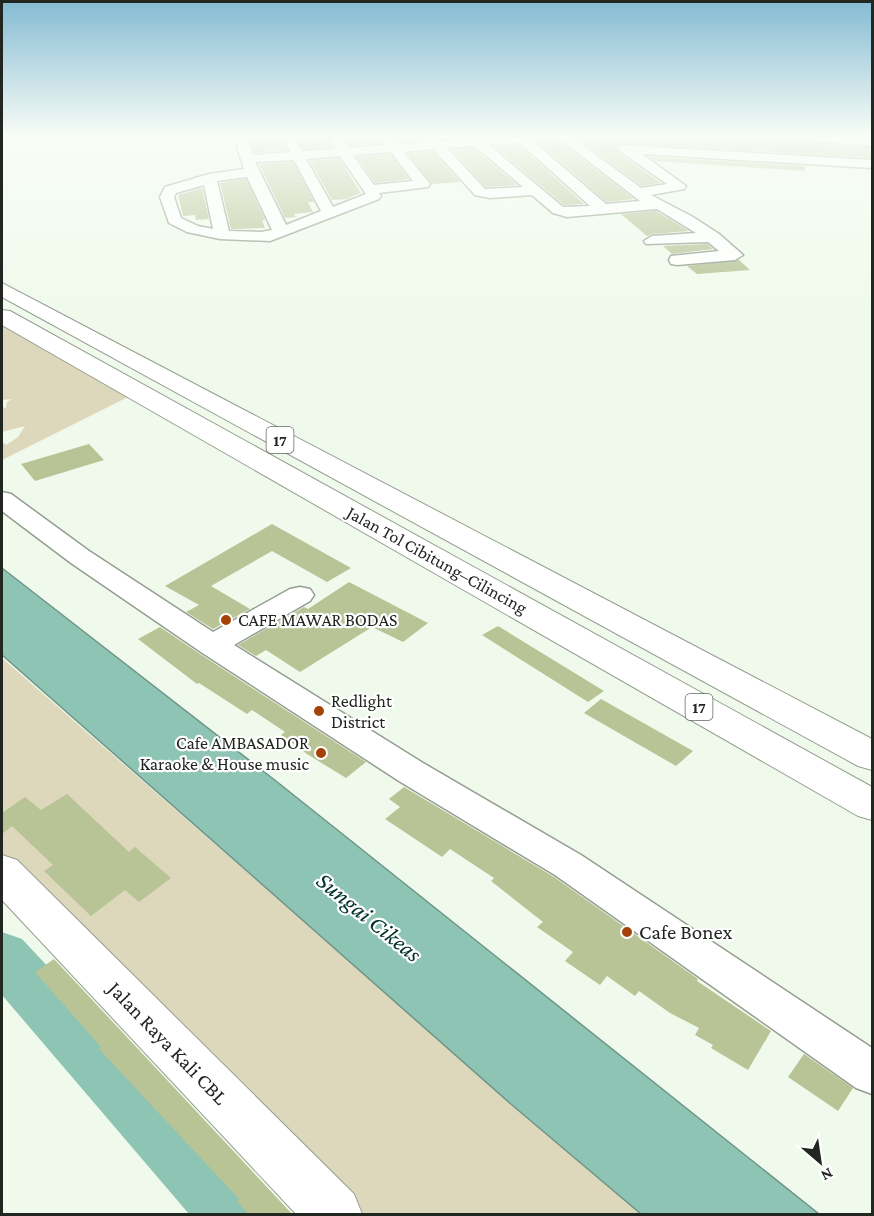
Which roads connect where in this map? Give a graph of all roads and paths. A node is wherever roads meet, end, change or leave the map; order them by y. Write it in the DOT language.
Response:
graph roads {
  1 [pos="169,194"];
  2 [pos="213,194"];
  3 [pos="264,194"];
  4 [pos="319,194"];
  5 [pos="374,194"];
  6 [pos="538,194"];
  7 [pos="586,194"];
  8 [pos="640,194"];
  9 [pos="653,204"];
  10 [pos="603,208"];
  11 [pos="329,213"];
  12 [pos="688,220"];
  13 [pos="655,222"];
  14 [pos="281,231"];
  15 [pos="222,233"];
  16 [pos="713,237"];
  17 [pos="652,241"];
  18 [pos="677,260"];
  19 [pos="2,289"];
  20 [pos="2,316"];
  21 [pos="2,499"];
  22 [pos="300,595"];
  23 [pos="212,645"];
  24 [pos="873,756"];
  25 [pos="873,805"];
  26 [pos="2,872"];
  27 [pos="873,1073"];
  28 [pos="334,1215"];
  1 -- 15 [label="street"];
  2 -- 15 [label="street"];
  3 -- 14 [label="street"];
  4 -- 11 [label="street"];
  5 -- 11 [label="street"];
  6 -- 10 [label="street"];
  7 -- 10 [label="street"];
  8 -- 9 [label="street"];
  9 -- 10 [label="street"];
  9 -- 12 [label="street"];
  11 -- 14 [label="street"];
  12 -- 13 [label="street"];
  12 -- 16 [label="street"];
  14 -- 15 [label="street"];
  16 -- 17 [label="street"];
  16 -- 18 [label="street"];
  19 -- 24 [label="main road, Jalan Tol Cibitung–Cilincing / 17"];
  20 -- 25 [label="main road, Jalan Tol Cibitung–Cilincing / 17"];
  21 -- 23 [label="street"];
  22 -- 23 [label="street"];
  23 -- 27 [label="street"];
  26 -- 28 [label="main road, Jalan Raya Kali CBL"];
}
